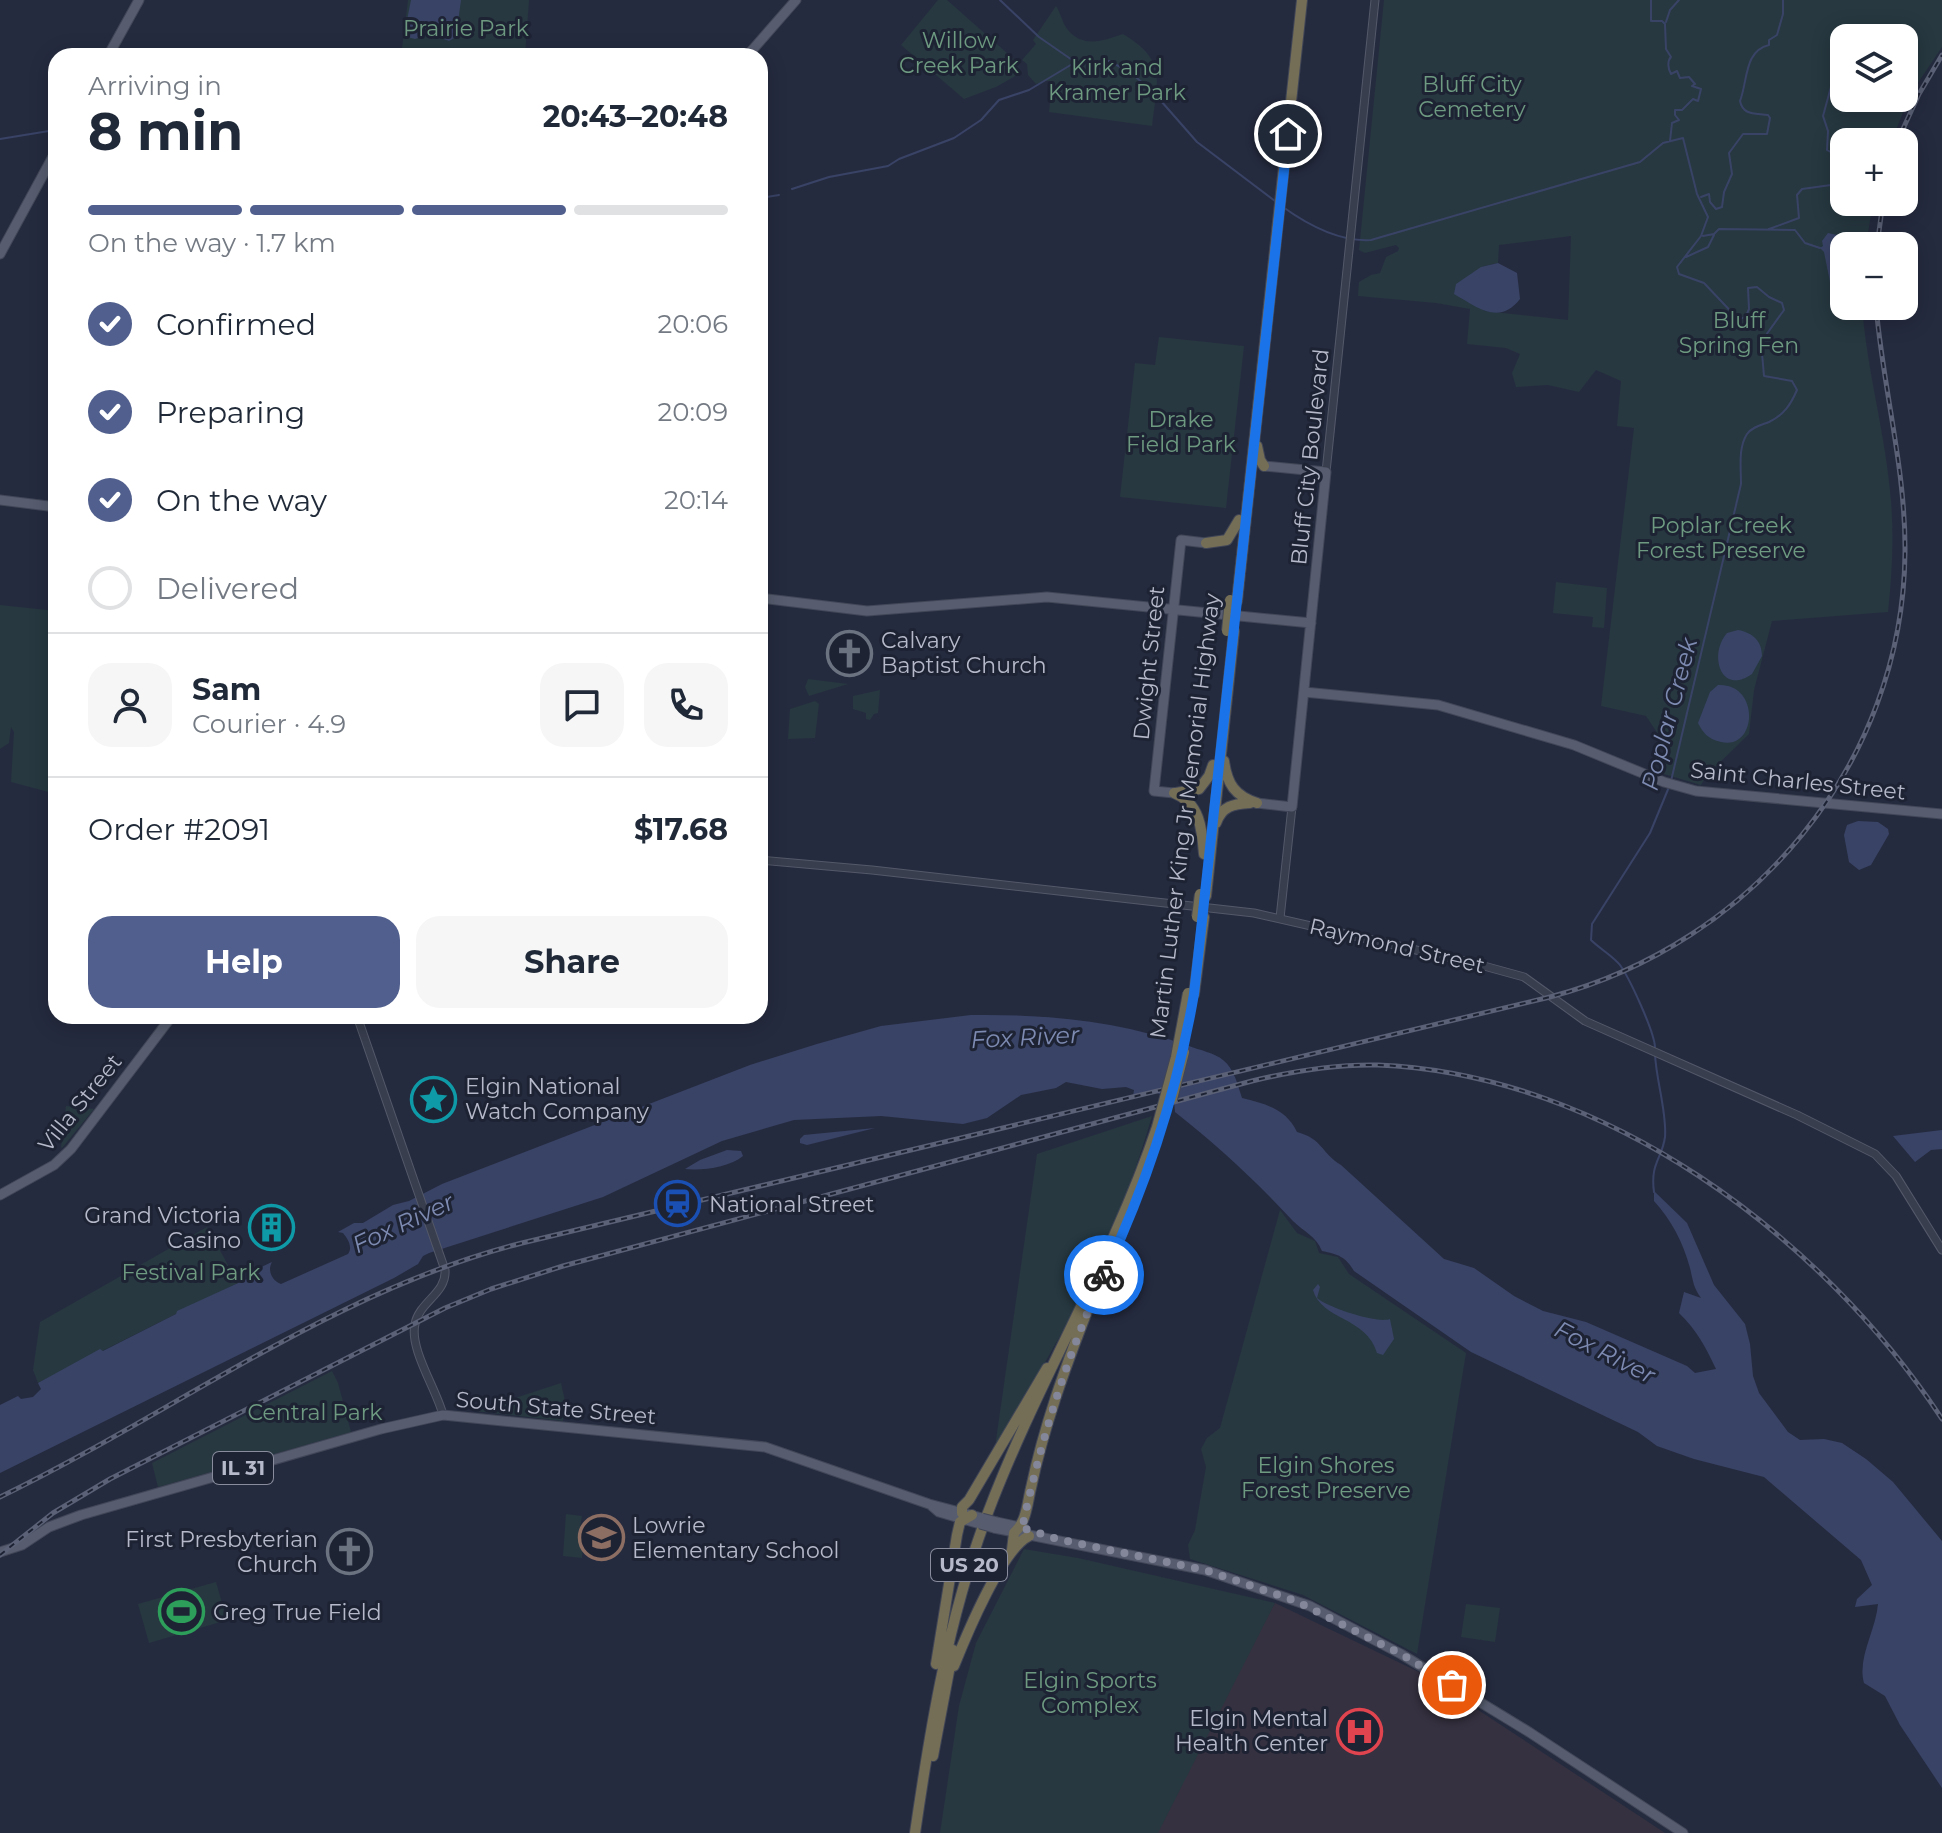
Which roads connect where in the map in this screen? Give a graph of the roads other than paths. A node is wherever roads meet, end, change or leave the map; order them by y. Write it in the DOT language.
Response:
graph roads {
  1 [pos="139,0"];
  2 [pos="796,0"];
  3 [pos="1296,0"];
  4 [pos="1302,0"];
  5 [pos="1375,0"];
  6 [pos="112,48"];
  7 [pos="754,48"];
  8 [pos="48,166"];
  9 [pos="1278,194"];
  10 [pos="1276,213"];
  11 [pos="0,254"];
  12 [pos="1258,398"];
  13 [pos="1264,466"];
  14 [pos="1326,472"];
  15 [pos="0,500"];
  16 [pos="48,506"];
  17 [pos="1239,520"];
  18 [pos="1206,543"];
  19 [pos="768,599"];
  20 [pos="1234,600"];
  21 [pos="1173,609"];
  22 [pos="1311,623"];
  23 [pos="1304,692"];
  24 [pos="1223,702"];
  25 [pos="1223,740"];
  26 [pos="1213,765"];
  27 [pos="1174,793"];
  28 [pos="1257,803"];
  29 [pos="1292,807"];
  30 [pos="1942,814"];
  31 [pos="1213,829"];
  32 [pos="1204,854"];
  33 [pos="768,861"];
  34 [pos="1203,895"];
  35 [pos="1280,918"];
  36 [pos="166,1024"];
  37 [pos="360,1024"];
  38 [pos="0,1195"];
  39 [pos="1942,1250"];
  40 [pos="1083,1312"];
  41 [pos="443,1415"];
  42 [pos="972,1518"];
  43 [pos="1017,1530"];
  44 [pos="1029,1536"];
  45 [pos="1057,1539"];
  46 [pos="1012,1550"];
  47 [pos="0,1552"];
  48 [pos="941,1710"];
  49 [pos="920,1800"];
  50 [pos="915,1833"];
  51 [pos="922,1833"];
  52 [pos="1683,1833"];
  1 -- 6 [label="main road"];
  2 -- 7 [label="main road"];
  3 -- 9 [label="highway, Martin Luther King Jr Memorial Highway / US 20"];
  4 -- 9 [label="highway, Martin Luther King Jr Memorial Highway / US 20"];
  5 -- 14 [label="street, Bluff City Boulevard"];
  8 -- 11 [label="main road"];
  9 -- 10 [label="highway, Martin Luther King Jr Memorial Highway / US 20"];
  10 -- 12 [label="highway, Martin Luther King Jr Memorial Highway / US 20"];
  10 -- 17 [label="highway, Martin Luther King Jr Memorial Highway / US 20"];
  12 -- 13 [label="highway"];
  12 -- 20 [label="highway, Martin Luther King Jr Memorial Highway / US 20"];
  13 -- 14 [label="main road"];
  14 -- 22 [label="main road, Bluff City Boulevard"];
  15 -- 16 [label="main road"];
  17 -- 18 [label="highway"];
  17 -- 20 [label="highway, Martin Luther King Jr Memorial Highway / US 20"];
  18 -- 21 [label="main road, Dwight Street"];
  19 -- 21 [label="main road"];
  20 -- 24 [label="highway, Martin Luther King Jr Memorial Highway / US 20, bridge"];
  21 -- 22 [label="main road"];
  21 -- 27 [label="main road, Dwight Street"];
  22 -- 23 [label="main road, Bluff City Boulevard"];
  23 -- 29 [label="main road, Bluff City Boulevard"];
  23 -- 30 [label="main road, Saint Charles Street"];
  24 -- 25 [label="highway, Martin Luther King Jr Memorial Highway / US 20"];
  24 -- 26 [label="highway, Martin Luther King Jr Memorial Highway / US 20"];
  25 -- 28 [label="highway"];
  25 -- 31 [label="highway, Martin Luther King Jr Memorial Highway / US 20"];
  26 -- 27 [label="highway"];
  26 -- 32 [label="highway, Martin Luther King Jr Memorial Highway / US 20"];
  27 -- 32 [label="highway"];
  28 -- 29 [label="main road"];
  28 -- 31 [label="highway"];
  29 -- 35 [label="street, Bluff City Boulevard"];
  31 -- 34 [label="highway, Martin Luther King Jr Memorial Highway / US 20"];
  32 -- 34 [label="highway, Martin Luther King Jr Memorial Highway / US 20"];
  33 -- 35 [label="street, Raymond Street"];
  34 -- 40 [label="highway, Martin Luther King Jr Memorial Highway / US 20, bridge"];
  35 -- 39 [label="street, Raymond Street"];
  36 -- 38 [label="main road, Villa Street"];
  37 -- 41 [label="street"];
  40 -- 42 [label="highway"];
  40 -- 43 [label="highway"];
  40 -- 48 [label="highway, Martin Luther King Jr Memorial Highway / US 20"];
  40 -- 49 [label="highway, Martin Luther King Jr Memorial Highway / US 20"];
  41 -- 42 [label="main road, South State Street / IL 31"];
  41 -- 47 [label="main road, South State Street / IL 31"];
  42 -- 43 [label="main road, South State Street / IL 31, bridge"];
  42 -- 49 [label="highway"];
  43 -- 44 [label="main road, South State Street / IL 31"];
  43 -- 45 [label="main road, South State Street / IL 31"];
  43 -- 46 [label="highway"];
  44 -- 45 [label="main road, South State Street / IL 31"];
  44 -- 46 [label="highway"];
  45 -- 52 [label="main road, South State Street / IL 31"];
  46 -- 48 [label="highway"];
  48 -- 51 [label="highway, Martin Luther King Jr Memorial Highway / US 20"];
  49 -- 50 [label="highway, Martin Luther King Jr Memorial Highway / US 20"];
}
